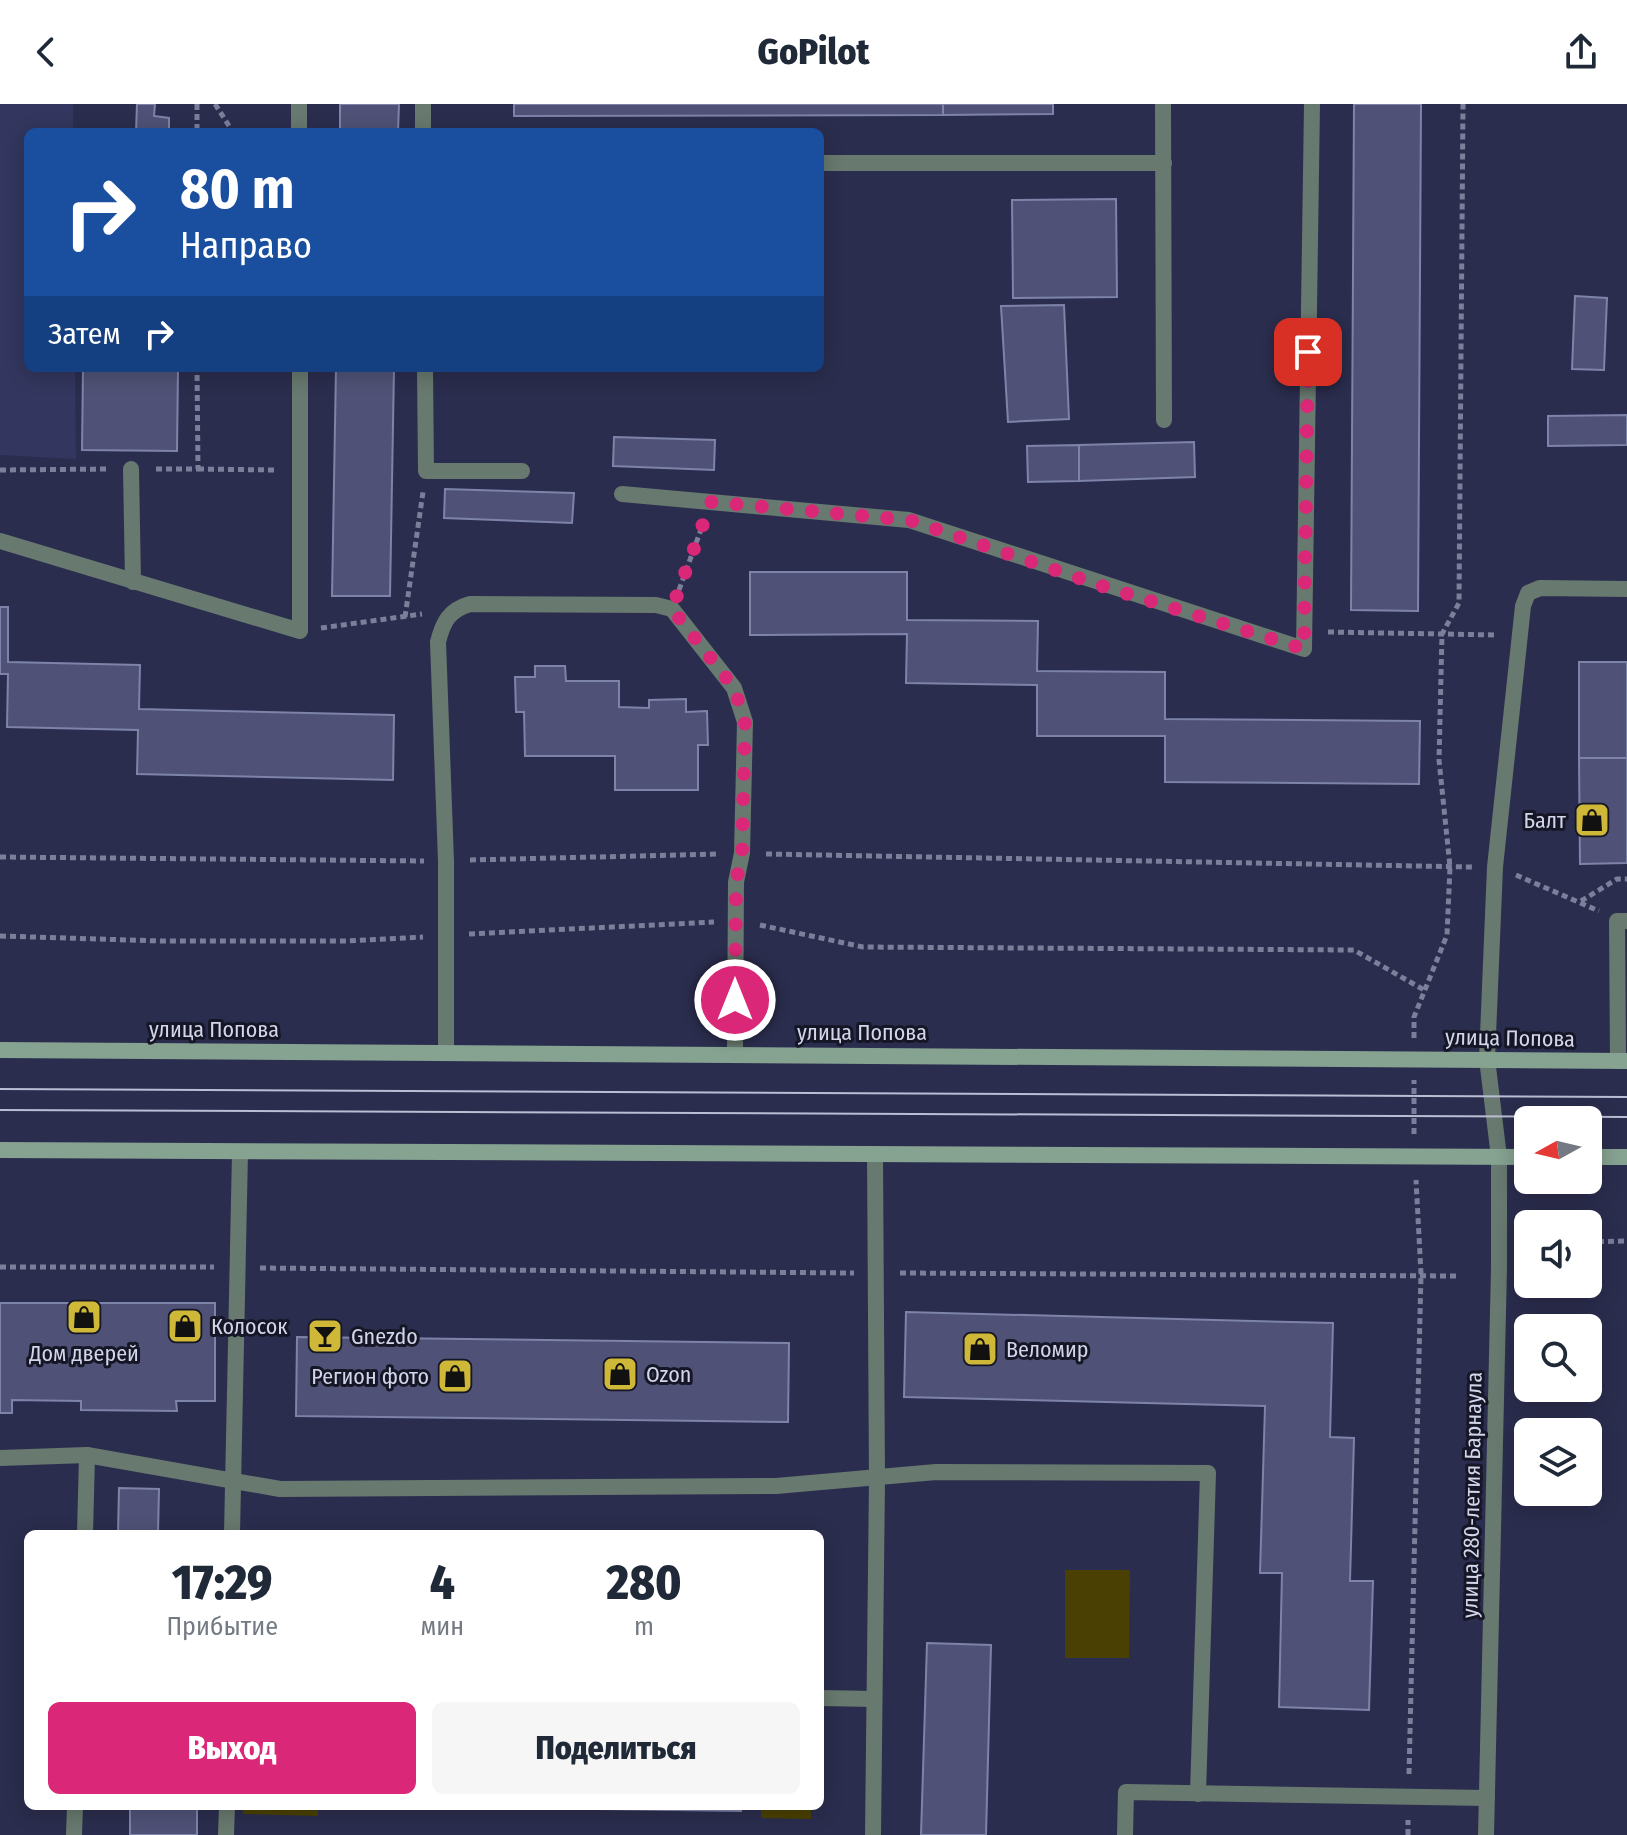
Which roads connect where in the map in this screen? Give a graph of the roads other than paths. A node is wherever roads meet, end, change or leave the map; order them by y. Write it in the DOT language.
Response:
graph roads {
  1 [pos="299,104"];
  2 [pos="423,104"];
  3 [pos="1163,104"];
  4 [pos="1312,104"];
  5 [pos="299,128"];
  6 [pos="423,128"];
  7 [pos="824,163"];
  8 [pos="1164,163"];
  9 [pos="300,372"];
  10 [pos="425,372"];
  11 [pos="1164,420"];
  12 [pos="131,469"];
  13 [pos="522,471"];
  14 [pos="622,494"];
  15 [pos="0,541"];
  16 [pos="133,582"];
  17 [pos="1627,589"];
  18 [pos="1622,921"];
  19 [pos="0,1050"];
  20 [pos="446,1053"];
  21 [pos="735,1053"];
  22 [pos="1487,1059"];
  23 [pos="1622,1061"];
  24 [pos="0,1150"];
  25 [pos="240,1152"];
  26 [pos="875,1154"];
  27 [pos="1499,1157"];
  28 [pos="1514,1157"];
  29 [pos="1602,1157"];
  30 [pos="1627,1157"];
  31 [pos="87,1455"];
  32 [pos="0,1458"];
  33 [pos="233,1480"];
  34 [pos="877,1480"];
  35 [pos="85,1530"];
  36 [pos="232,1530"];
  37 [pos="824,1698"];
  38 [pos="874,1699"];
  39 [pos="1198,1794"];
  40 [pos="1487,1798"];
  41 [pos="75,1810"];
  42 [pos="227,1810"];
  43 [pos="74,1835"];
  44 [pos="226,1835"];
  45 [pos="873,1835"];
  46 [pos="1125,1835"];
  47 [pos="1486,1835"];
  1 -- 5 [label="street"];
  2 -- 6 [label="street"];
  3 -- 8 [label="street"];
  4 -- 14 [label="street"];
  7 -- 8 [label="street"];
  8 -- 11 [label="street"];
  9 -- 16 [label="street"];
  10 -- 13 [label="street"];
  12 -- 16 [label="street"];
  15 -- 16 [label="street"];
  17 -- 22 [label="street, улица 280-летия Барнаула"];
  18 -- 23 [label="street"];
  19 -- 20 [label="main road, улица Попова"];
  20 -- 21 [label="main road, улица Попова"];
  20 -- 21 [label="street"];
  21 -- 22 [label="main road, улица Попова"];
  22 -- 23 [label="main road, улица Попова"];
  22 -- 27 [label="street, улица 280-летия Барнаула"];
  24 -- 25 [label="main road"];
  25 -- 26 [label="main road"];
  25 -- 33 [label="street"];
  26 -- 27 [label="main road"];
  26 -- 34 [label="street"];
  27 -- 28 [label="main road"];
  27 -- 40 [label="street, улица 280-летия Барнаула"];
  29 -- 30 [label="main road"];
  31 -- 32 [label="street"];
  31 -- 33 [label="street"];
  31 -- 35 [label="street"];
  33 -- 34 [label="street"];
  33 -- 36 [label="street"];
  34 -- 38 [label="street"];
  34 -- 39 [label="street"];
  37 -- 38 [label="street"];
  38 -- 45 [label="street"];
  39 -- 40 [label="street"];
  39 -- 46 [label="street"];
  40 -- 47 [label="street, улица 280-летия Барнаула"];
  41 -- 43 [label="street"];
  42 -- 44 [label="street"];
}
